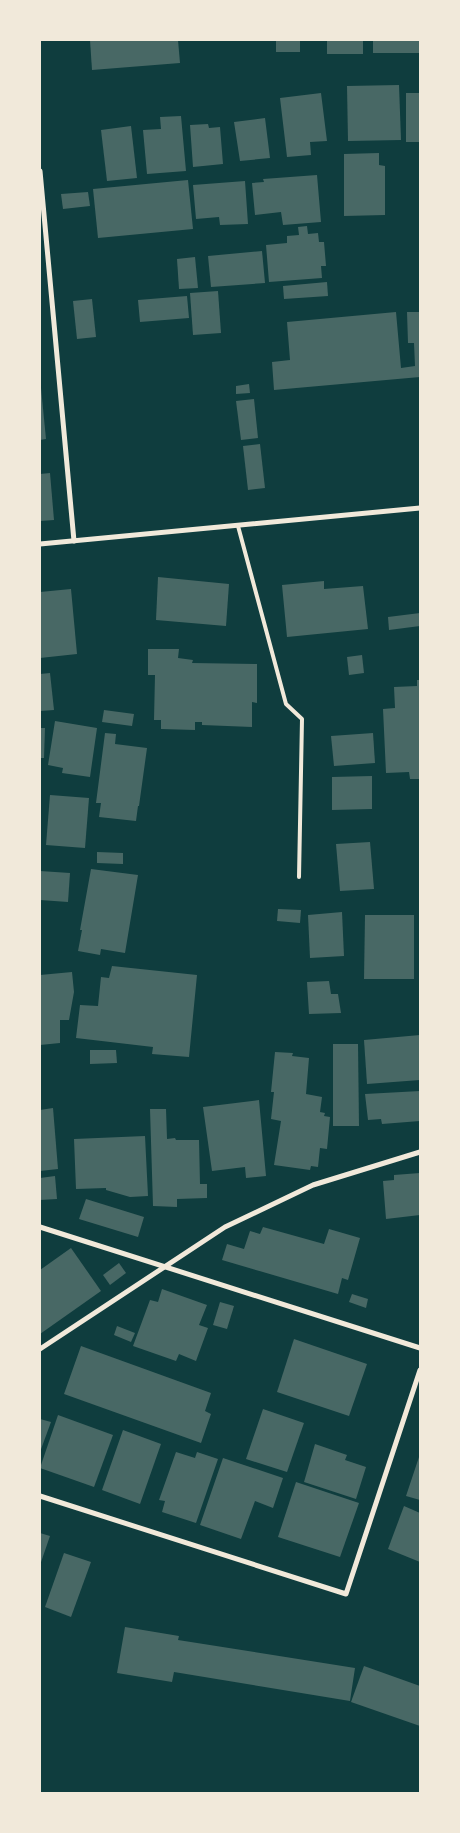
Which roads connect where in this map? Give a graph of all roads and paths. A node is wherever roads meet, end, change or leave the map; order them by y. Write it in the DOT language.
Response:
graph roads {
  1 [pos="40,171"];
  2 [pos="420,508"];
  3 [pos="238,526"];
  4 [pos="74,541"];
  5 [pos="40,544"];
  6 [pos="298,877"];
  7 [pos="420,1152"];
  8 [pos="40,1227"];
  9 [pos="164,1267"];
  10 [pos="420,1348"];
  11 [pos="40,1349"];
  12 [pos="420,1370"];
  13 [pos="40,1496"];
  1 -- 4 [label="street"];
  2 -- 3 [label="street"];
  3 -- 4 [label="street"];
  3 -- 6 [label="lane"];
  4 -- 5 [label="street"];
  7 -- 9 [label="street"];
  8 -- 9 [label="street"];
  9 -- 10 [label="street"];
  9 -- 11 [label="street"];
  12 -- 13 [label="street"];
}
